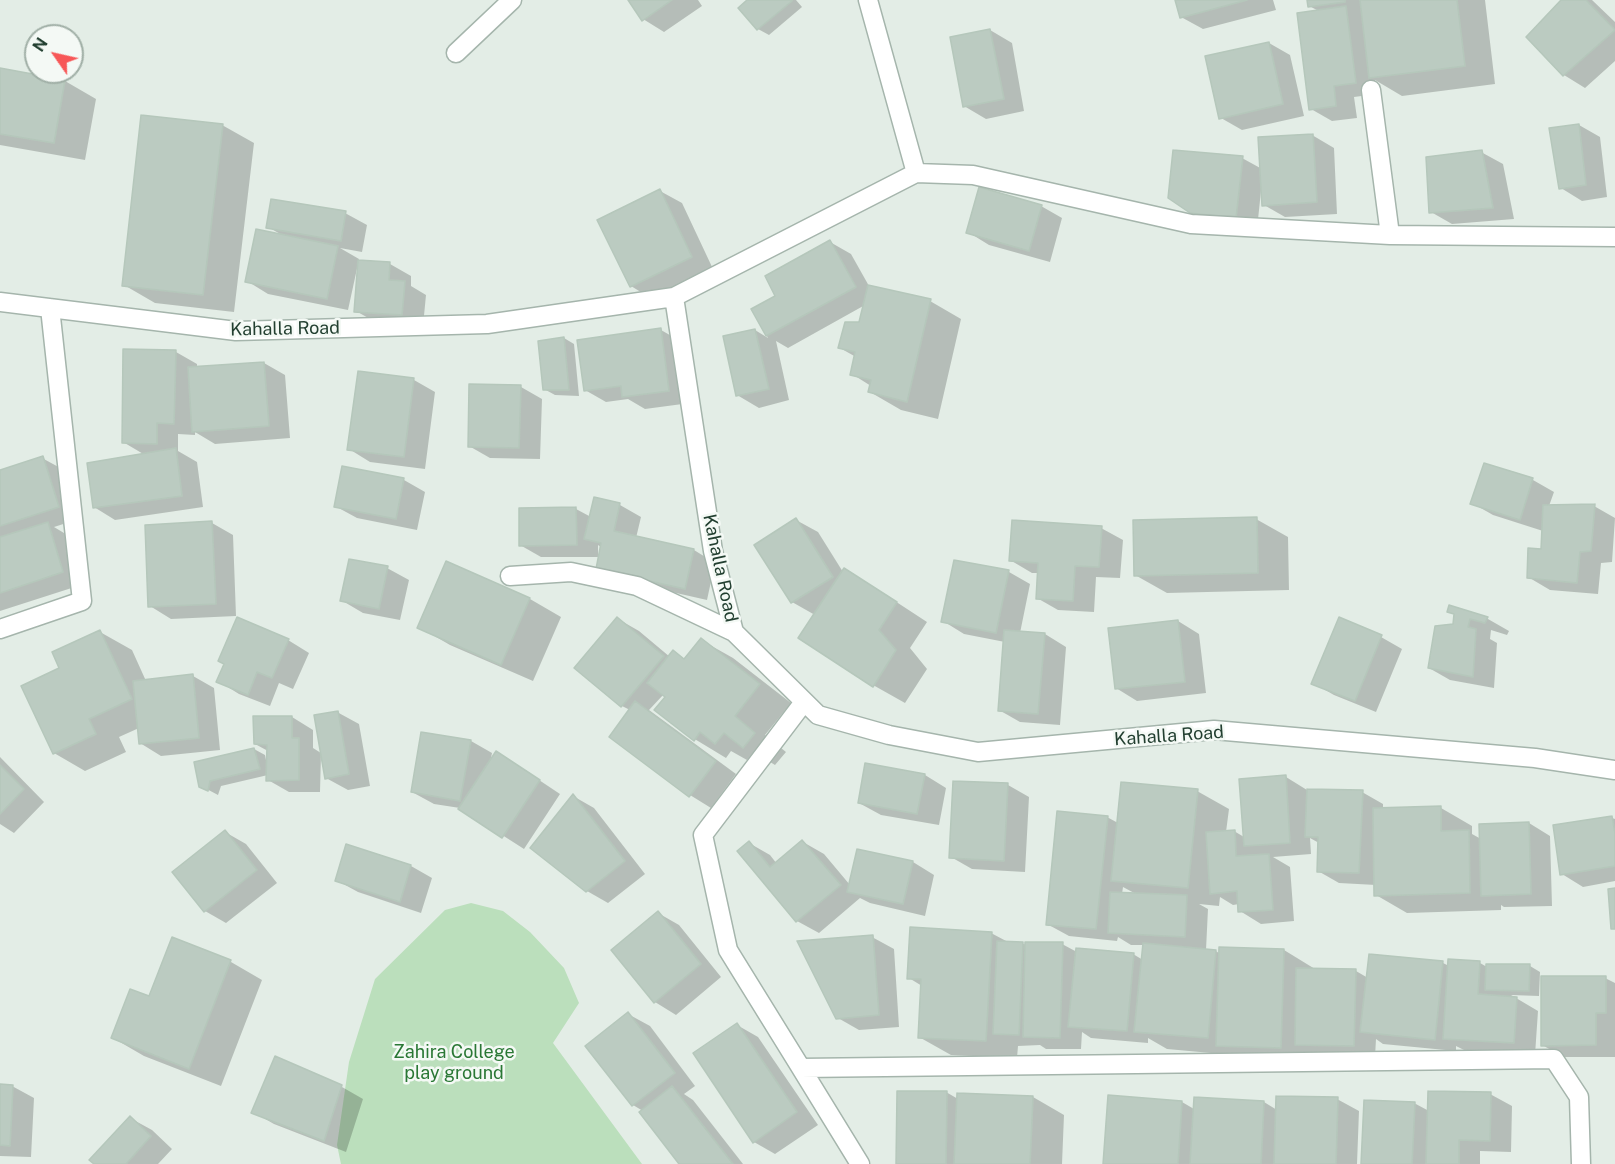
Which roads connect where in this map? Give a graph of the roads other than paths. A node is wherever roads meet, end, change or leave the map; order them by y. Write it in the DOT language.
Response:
graph roads {
  1 [pos="512,0"];
  2 [pos="868,0"];
  3 [pos="456,52"];
  4 [pos="1371,90"];
  5 [pos="916,173"];
  6 [pos="1390,235"];
  7 [pos="1615,237"];
  8 [pos="674,297"];
  9 [pos="0,302"];
  10 [pos="50,308"];
  11 [pos="510,576"];
  12 [pos="0,629"];
  13 [pos="734,632"];
  14 [pos="804,702"];
  15 [pos="1615,770"];
  16 [pos="801,1068"];
  17 [pos="860,1164"];
  18 [pos="1581,1164"];
  1 -- 3 [label="street"];
  2 -- 5 [label="street"];
  4 -- 6 [label="street"];
  5 -- 6 [label="street"];
  5 -- 8 [label="street"];
  6 -- 7 [label="street"];
  8 -- 10 [label="street, Kahalla Road"];
  8 -- 13 [label="street, Kahalla Road"];
  9 -- 10 [label="street, Kahalla Road"];
  10 -- 12 [label="street"];
  11 -- 13 [label="street"];
  13 -- 14 [label="street, Kahalla Road"];
  14 -- 15 [label="street, Kahalla Road"];
  14 -- 16 [label="street"];
  16 -- 17 [label="street"];
  16 -- 18 [label="street"];
}
